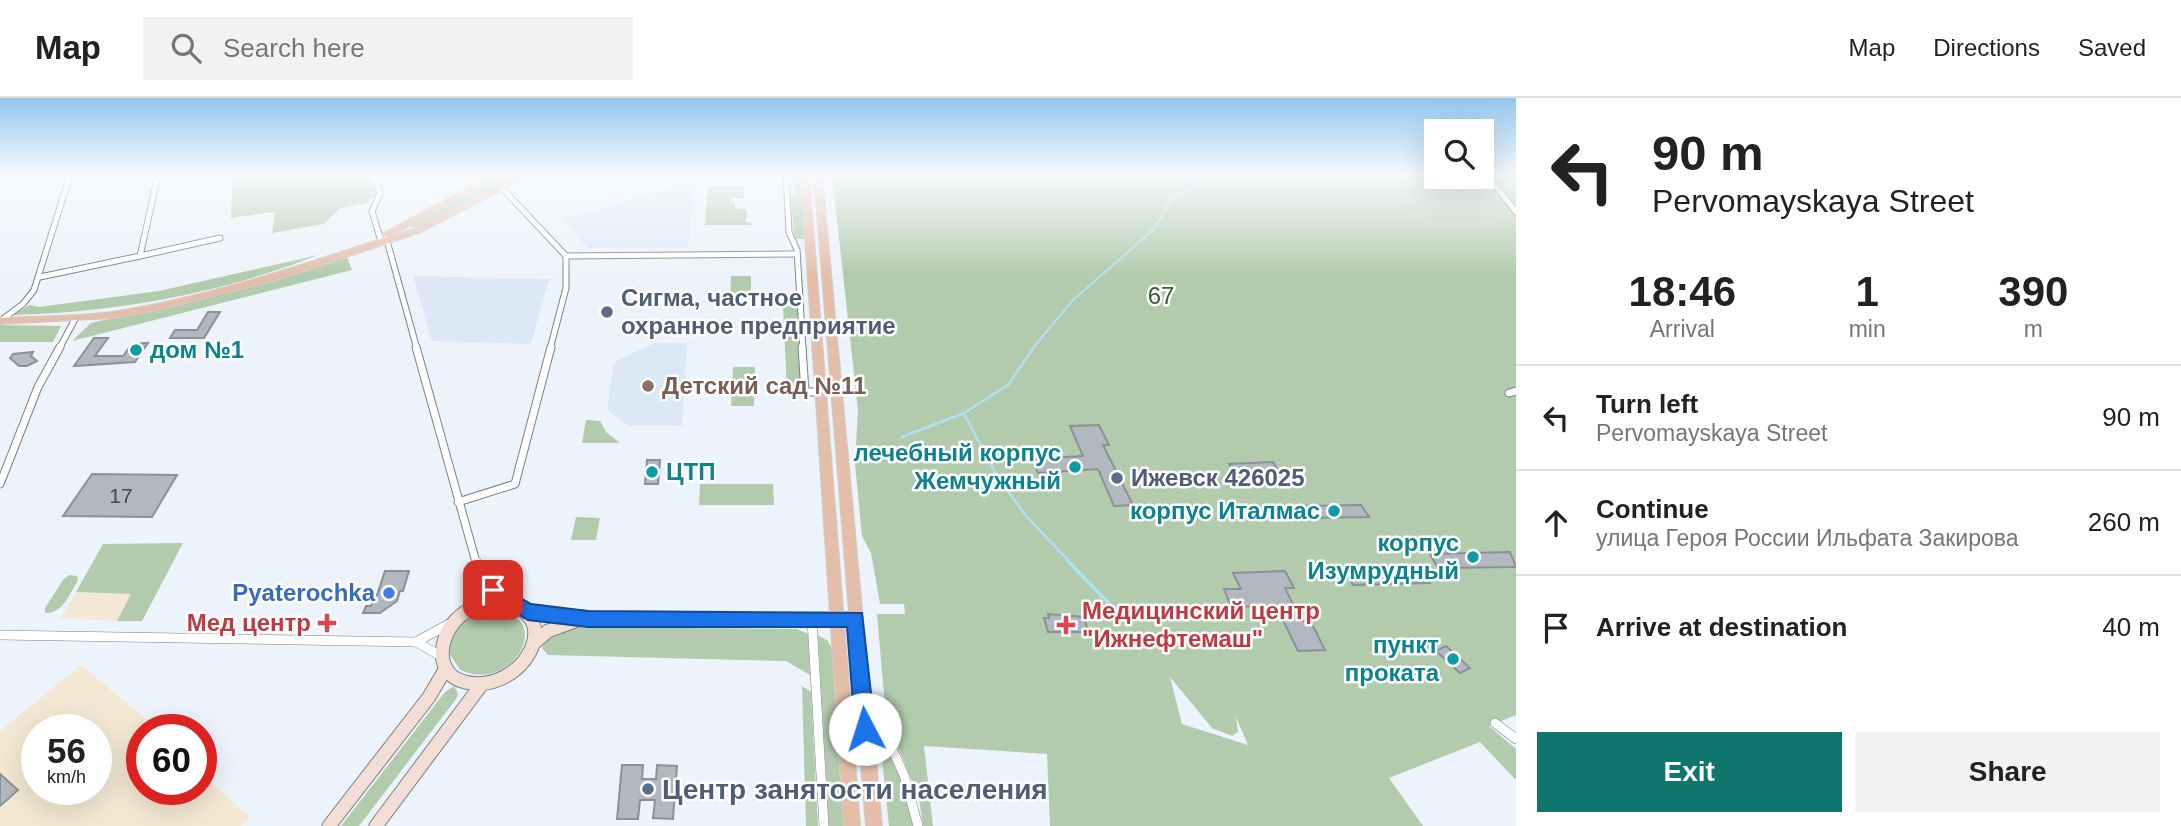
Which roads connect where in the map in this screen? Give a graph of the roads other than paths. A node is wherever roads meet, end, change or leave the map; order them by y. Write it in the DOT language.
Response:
graph roads {
  1 [pos="60,209"];
  2 [pos="150,209"];
  3 [pos="373,209"];
  4 [pos="442,209"];
  5 [pos="453,209"];
  6 [pos="522,209"];
  7 [pos="788,209"];
  8 [pos="808,209"];
  9 [pos="821,209"];
  10 [pos="413,226"];
  11 [pos="384,238"];
  12 [pos="220,239"];
  13 [pos="797,254"];
  14 [pos="140,256"];
  15 [pos="566,256"];
  16 [pos="40,277"];
  17 [pos="798,282"];
  18 [pos="814,282"];
  19 [pos="75,319"];
  20 [pos="0,321"];
  21 [pos="822,392"];
  22 [pos="0,484"];
  23 [pos="458,502"];
  24 [pos="480,576"];
  25 [pos="513,603"];
  26 [pos="467,609"];
  27 [pos="528,612"];
  28 [pos="588,619"];
  29 [pos="855,619"];
  30 [pos="812,620"];
  31 [pos="838,620"];
  32 [pos="452,623"];
  33 [pos="0,635"];
  34 [pos="416,642"];
  35 [pos="535,642"];
  36 [pos="444,662"];
  37 [pos="861,680"];
  38 [pos="482,684"];
  39 [pos="1495,723"];
  40 [pos="1516,739"];
  41 [pos="328,826"];
  42 [pos="376,826"];
  43 [pos="824,826"];
  44 [pos="852,826"];
  45 [pos="874,826"];
  46 [pos="918,826"];
  1 -- 16 [label="street"];
  2 -- 14 [label="street"];
  3 -- 11 [label="street"];
  4 -- 10 [label="main road"];
  5 -- 10 [label="main road"];
  6 -- 15 [label="street"];
  7 -- 13 [label="street"];
  8 -- 18 [label="main road"];
  9 -- 29 [label="main road"];
  10 -- 11 [label="main road"];
  11 -- 19 [label="main road"];
  11 -- 23 [label="street"];
  12 -- 14 [label="street"];
  13 -- 15 [label="street"];
  13 -- 17 [label="street"];
  14 -- 16 [label="street"];
  15 -- 23 [label="street"];
  16 -- 20 [label="street"];
  17 -- 18 [label="street"];
  17 -- 21 [label="street"];
  18 -- 21 [label="main road"];
  19 -- 20 [label="main road"];
  19 -- 22 [label="street"];
  21 -- 31 [label="main road"];
  23 -- 24 [label="street"];
  24 -- 25 [label="street"];
  24 -- 26 [label="street"];
  25 -- 26 [label="main road"];
  25 -- 27 [label="main road"];
  26 -- 32 [label="main road"];
  27 -- 28 [label="main road"];
  27 -- 35 [label="main road"];
  28 -- 30 [label="main road"];
  28 -- 35 [label="main road"];
  29 -- 31 [label="main road"];
  29 -- 37 [label="main road"];
  30 -- 31 [label="main road"];
  30 -- 43 [label="street"];
  31 -- 44 [label="main road"];
  32 -- 34 [label="street"];
  32 -- 36 [label="main road"];
  33 -- 34 [label="street"];
  34 -- 36 [label="street"];
  35 -- 38 [label="main road"];
  36 -- 38 [label="main road"];
  36 -- 41 [label="main road"];
  37 -- 45 [label="main road"];
  37 -- 46 [label="street"];
  38 -- 42 [label="main road"];
  39 -- 40 [label="street"];
}
